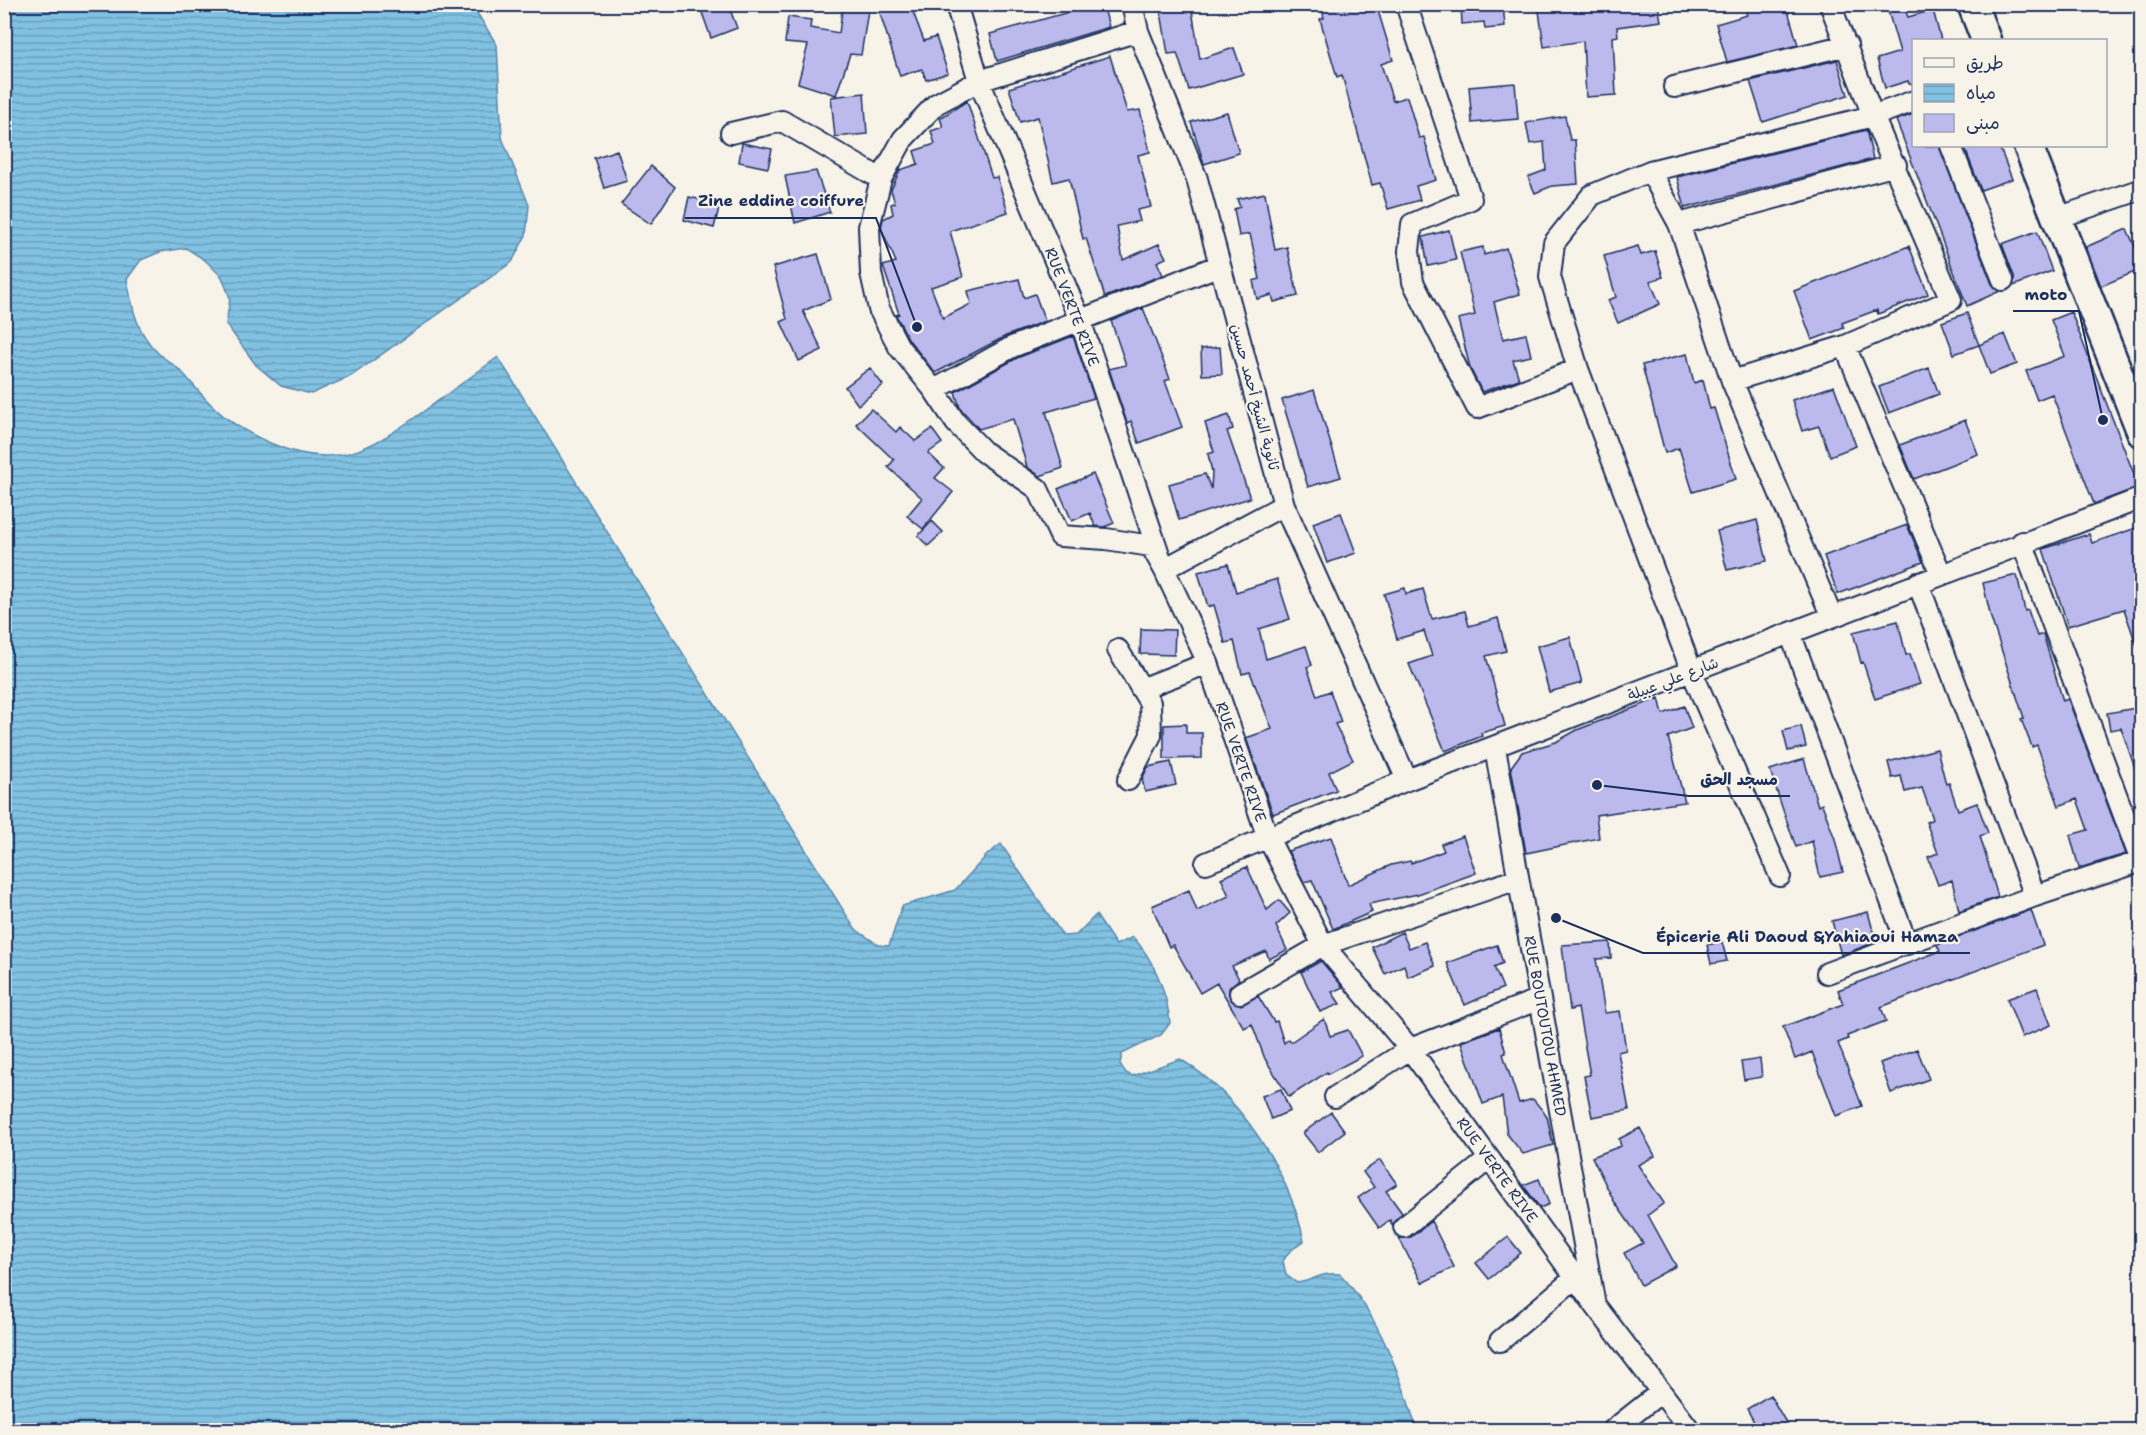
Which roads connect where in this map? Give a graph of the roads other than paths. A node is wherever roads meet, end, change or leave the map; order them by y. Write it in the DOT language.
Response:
graph roads {
  1 [pos="956,4"];
  2 [pos="1132,4"];
  3 [pos="1406,4"];
  4 [pos="1830,4"];
  5 [pos="1972,4"];
  6 [pos="1138,31"];
  7 [pos="1986,39"];
  8 [pos="1846,45"];
  9 [pos="979,81"];
  10 [pos="1674,87"];
  11 [pos="1912,102"];
  12 [pos="1873,116"];
  13 [pos="731,133"];
  14 [pos="1951,147"];
  15 [pos="2028,147"];
  16 [pos="1896,165"];
  17 [pos="1650,171"];
  18 [pos="881,179"];
  19 [pos="2142,189"];
  20 [pos="2057,218"];
  21 [pos="1679,224"];
  22 [pos="1220,265"];
  23 [pos="2003,280"];
  24 [pos="1080,320"];
  25 [pos="1845,346"];
  26 [pos="1578,369"];
  27 [pos="1732,381"];
  28 [pos="934,390"];
  29 [pos="2142,433"];
  30 [pos="2142,498"];
  31 [pos="1284,505"];
  32 [pos="2022,542"];
  33 [pos="1164,569"];
  34 [pos="1941,574"];
  35 [pos="1918,583"];
  36 [pos="1831,615"];
  37 [pos="1790,633"];
  38 [pos="1118,650"];
  39 [pos="1208,663"];
  40 [pos="1692,672"];
  41 [pos="1141,689"];
  42 [pos="1496,748"];
  43 [pos="1128,780"];
  44 [pos="1407,780"];
  45 [pos="1268,838"];
  46 [pos="2141,861"];
  47 [pos="1206,863"];
  48 [pos="1780,876"];
  49 [pos="1518,879"];
  50 [pos="2035,896"];
  51 [pos="1907,944"];
  52 [pos="1323,945"];
  53 [pos="1827,973"];
  54 [pos="1240,993"];
  55 [pos="1540,999"];
  56 [pos="1410,1049"];
  57 [pos="1335,1097"];
  58 [pos="1489,1159"];
  59 [pos="1404,1227"];
  60 [pos="1575,1278"];
  61 [pos="1595,1305"];
  62 [pos="1500,1341"];
  63 [pos="1661,1392"];
  64 [pos="1613,1431"];
  65 [pos="1690,1431"];
  1 -- 9 [label="street, RUE VERTE RIVE"];
  2 -- 6 [label="street, ثانوية الشيخ أحمد حسين"];
  3 -- 26 [label="street"];
  4 -- 8 [label="street"];
  5 -- 7 [label="street"];
  6 -- 9 [label="street"];
  6 -- 22 [label="street, ثانوية الشيخ أحمد حسين"];
  8 -- 10 [label="street"];
  8 -- 12 [label="street"];
  9 -- 18 [label="street"];
  9 -- 24 [label="street, RUE VERTE RIVE"];
  11 -- 12 [label="street"];
  12 -- 16 [label="street"];
  12 -- 17 [label="street"];
  13 -- 18 [label="street"];
  14 -- 23 [label="street"];
  15 -- 20 [label="street"];
  16 -- 21 [label="street"];
  16 -- 25 [label="street"];
  17 -- 21 [label="street"];
  17 -- 26 [label="street"];
  18 -- 28 [label="street"];
  19 -- 20 [label="street"];
  20 -- 29 [label="street"];
  21 -- 27 [label="street"];
  22 -- 24 [label="street"];
  22 -- 31 [label="street, ثانوية الشيخ أحمد حسين"];
  24 -- 28 [label="street"];
  24 -- 33 [label="street, RUE VERTE RIVE"];
  25 -- 27 [label="street"];
  25 -- 34 [label="street"];
  26 -- 40 [label="street"];
  27 -- 36 [label="street"];
  28 -- 33 [label="street"];
  30 -- 32 [label="street, شارع علي عبيلة"];
  31 -- 33 [label="street"];
  31 -- 44 [label="street, ثانوية الشيخ أحمد حسين"];
  32 -- 34 [label="street, شارع علي عبيلة"];
  32 -- 46 [label="street"];
  33 -- 39 [label="street, RUE VERTE RIVE"];
  34 -- 35 [label="street, شارع علي عبيلة"];
  35 -- 36 [label="street, شارع علي عبيلة"];
  35 -- 50 [label="street"];
  36 -- 37 [label="street, شارع علي عبيلة"];
  37 -- 40 [label="street, شارع علي عبيلة"];
  37 -- 51 [label="street"];
  38 -- 41 [label="street"];
  39 -- 41 [label="street"];
  39 -- 45 [label="street, RUE VERTE RIVE"];
  40 -- 42 [label="street, شارع علي عبيلة"];
  40 -- 48 [label="street"];
  41 -- 43 [label="street"];
  42 -- 44 [label="street, شارع علي عبيلة"];
  42 -- 49 [label="street, RUE BOUTOUTOU AHMED"];
  44 -- 45 [label="street, شارع علي عبيلة"];
  45 -- 47 [label="street, شارع علي عبيلة"];
  45 -- 52 [label="street, RUE VERTE RIVE"];
  46 -- 50 [label="street"];
  49 -- 52 [label="street"];
  49 -- 55 [label="street, RUE BOUTOUTOU AHMED"];
  50 -- 51 [label="street"];
  51 -- 53 [label="street"];
  52 -- 54 [label="street"];
  52 -- 56 [label="street, RUE VERTE RIVE"];
  55 -- 56 [label="street"];
  55 -- 61 [label="street, RUE BOUTOUTOU AHMED"];
  56 -- 57 [label="street"];
  56 -- 58 [label="street, RUE VERTE RIVE"];
  58 -- 59 [label="street"];
  58 -- 60 [label="street, RUE VERTE RIVE"];
  60 -- 61 [label="street, RUE VERTE RIVE"];
  60 -- 62 [label="street"];
  61 -- 63 [label="street, RUE VERTE RIVE"];
  63 -- 64 [label="street"];
  63 -- 65 [label="street, RUE VERTE RIVE"];
}
